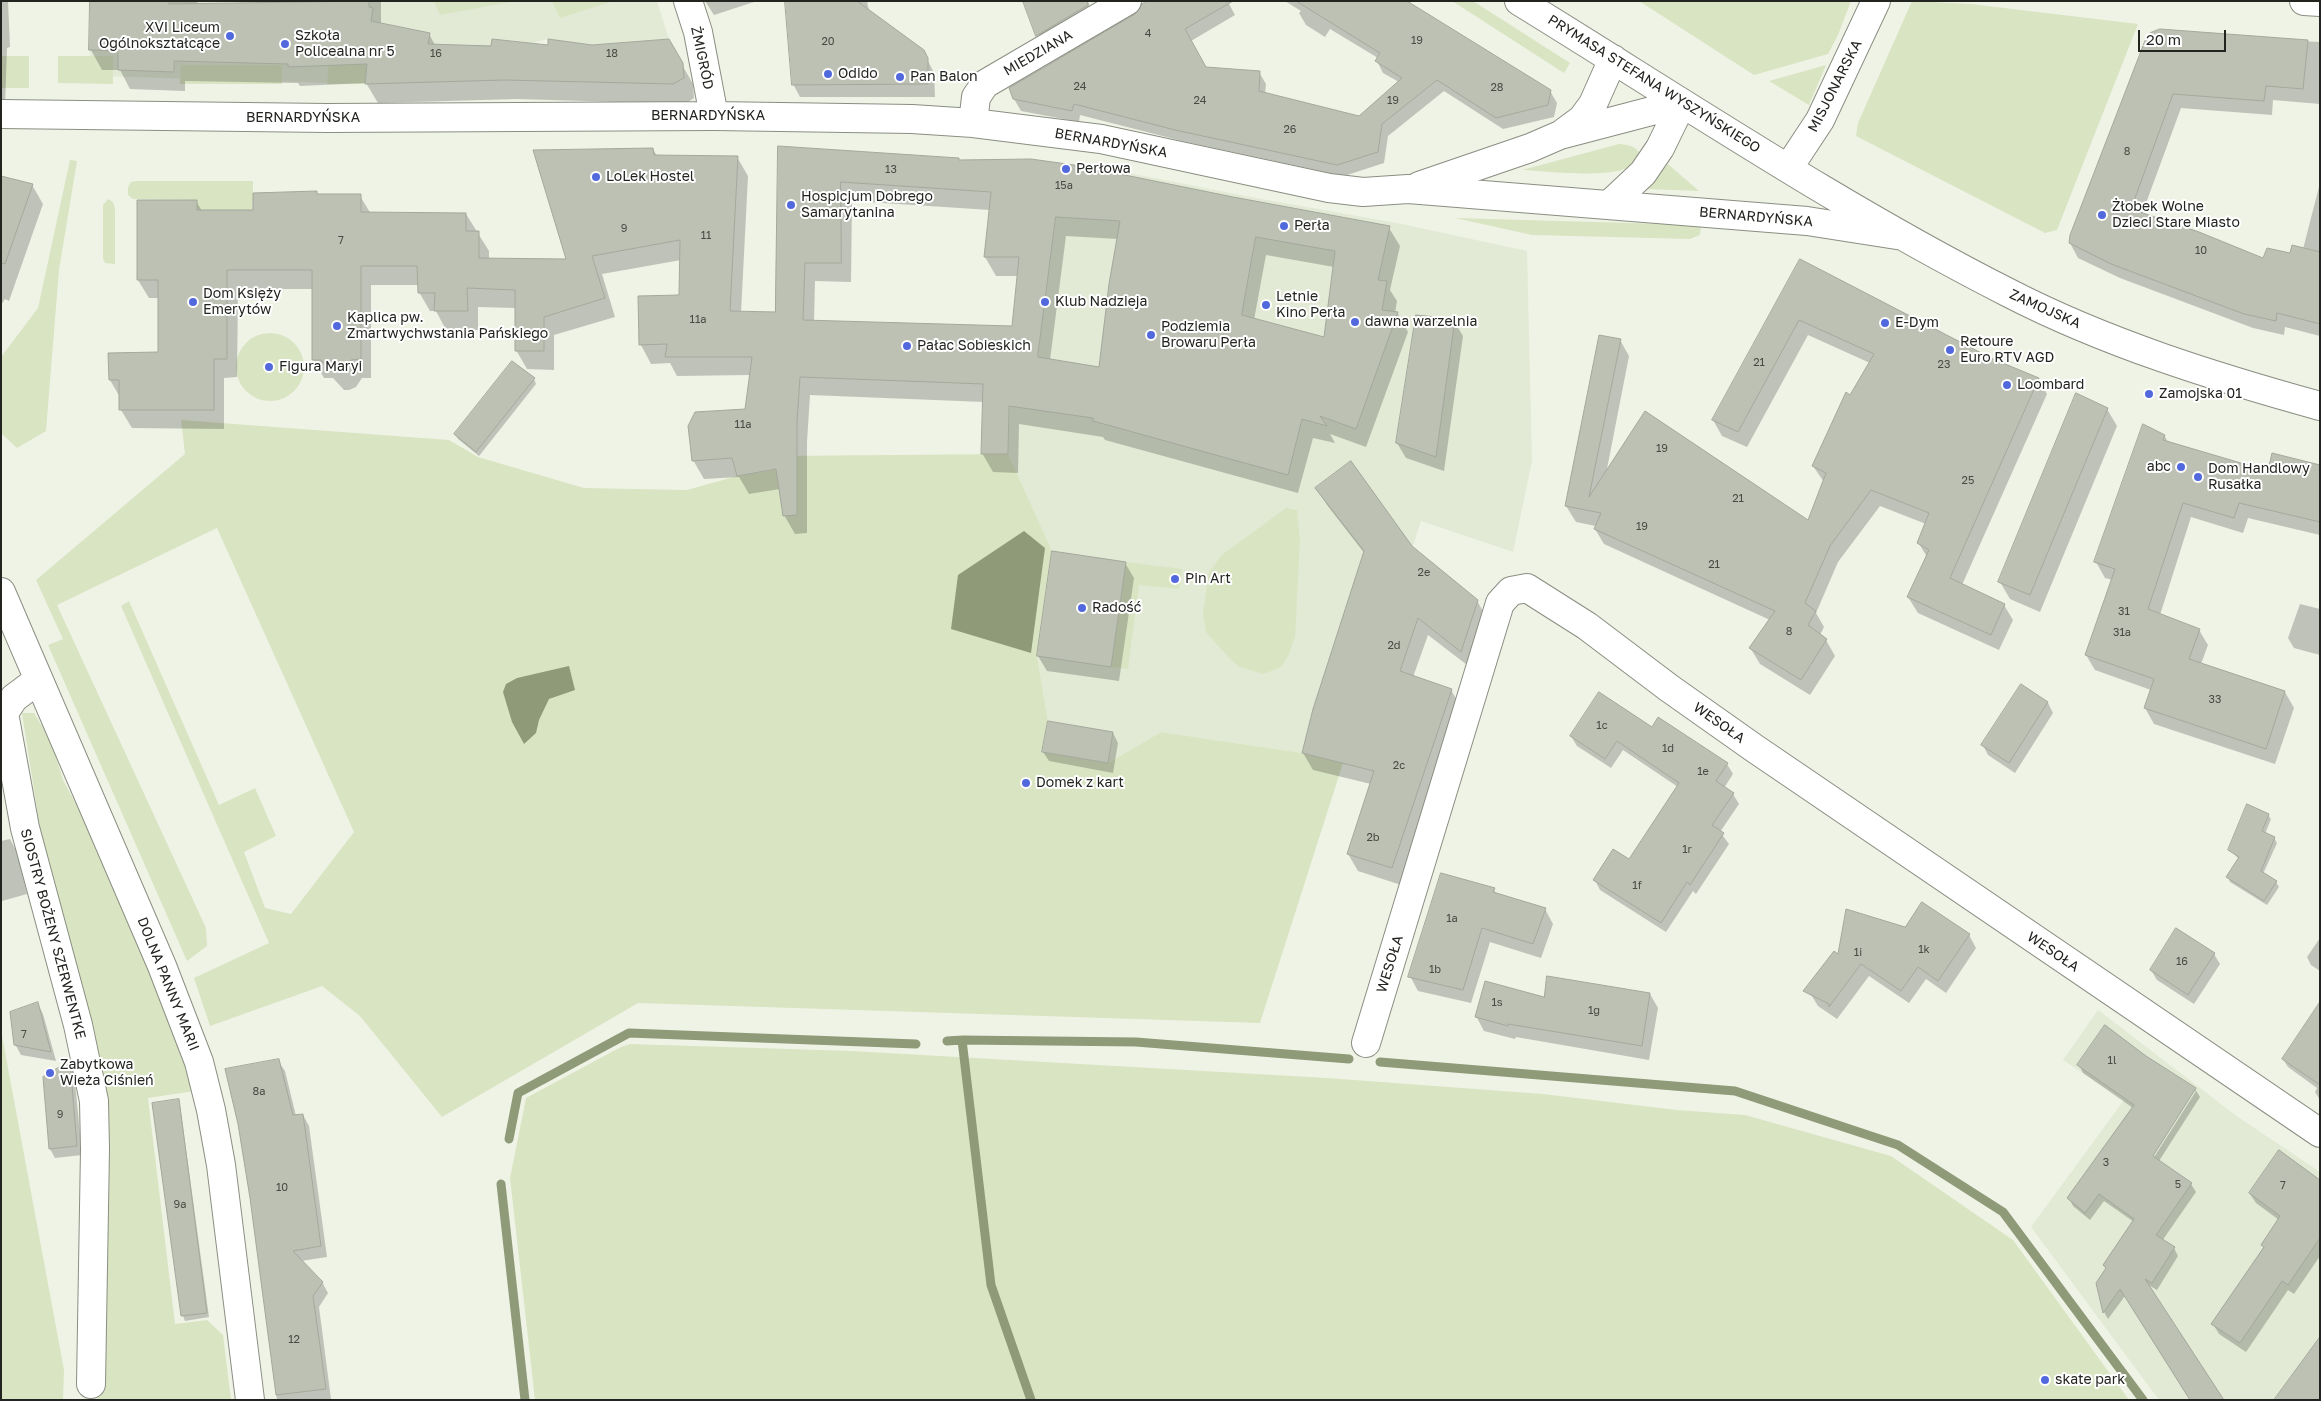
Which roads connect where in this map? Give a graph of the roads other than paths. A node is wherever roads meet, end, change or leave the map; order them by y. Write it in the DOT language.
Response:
graph roads {
  1 [pos="688,1"];
  2 [pos="1127,1"];
  3 [pos="1519,1"];
  4 [pos="1876,1"];
  5 [pos="2304,1"];
  6 [pos="2320,2"];
  7 [pos="1613,59"];
  8 [pos="1682,103"];
  9 [pos="1,114"];
  10 [pos="714,116"];
  11 [pos="974,123"];
  12 [pos="1560,135"];
  13 [pos="1790,168"];
  14 [pos="1408,190"];
  15 [pos="1608,205"];
  16 [pos="1903,236"];
  17 [pos="2320,406"];
  18 [pos="1,592"];
  19 [pos="38,680"];
  20 [pos="1366,1044"];
  21 [pos="2320,1133"];
  22 [pos="91,1384"];
  23 [pos="250,1400"];
  1 -- 10 [label="street, ŻMIGRÓD"];
  2 -- 11 [label="street, MIEDZIANA"];
  3 -- 7 [label="street, PRYMASA STEFANA WYSZYŃSKIEGO"];
  4 -- 13 [label="street, MISJONARSKA"];
  5 -- 6 [label="street"];
  7 -- 8 [label="street, PRYMASA STEFANA WYSZYŃSKIEGO"];
  7 -- 12 [label="street, BERNARDYŃSKA"];
  8 -- 12 [label="street, BERNARDYŃSKA"];
  8 -- 13 [label="street, PRYMASA STEFANA WYSZYŃSKIEGO"];
  8 -- 15 [label="street"];
  9 -- 10 [label="street, BERNARDYŃSKA"];
  10 -- 11 [label="street, BERNARDYŃSKA"];
  11 -- 14 [label="street, BERNARDYŃSKA"];
  12 -- 14 [label="street, BERNARDYŃSKA"];
  13 -- 16 [label="street, ZAMOJSKA"];
  14 -- 15 [label="street, BERNARDYŃSKA"];
  15 -- 16 [label="street, BERNARDYŃSKA"];
  16 -- 17 [label="street, ZAMOJSKA"];
  18 -- 19 [label="street, DOLNA PANNY MARII"];
  19 -- 22 [label="street, SIOSTRY BOŻENY SZERWENTKE"];
  19 -- 23 [label="street, DOLNA PANNY MARII"];
  20 -- 21 [label="street, WESOŁA"];
}
